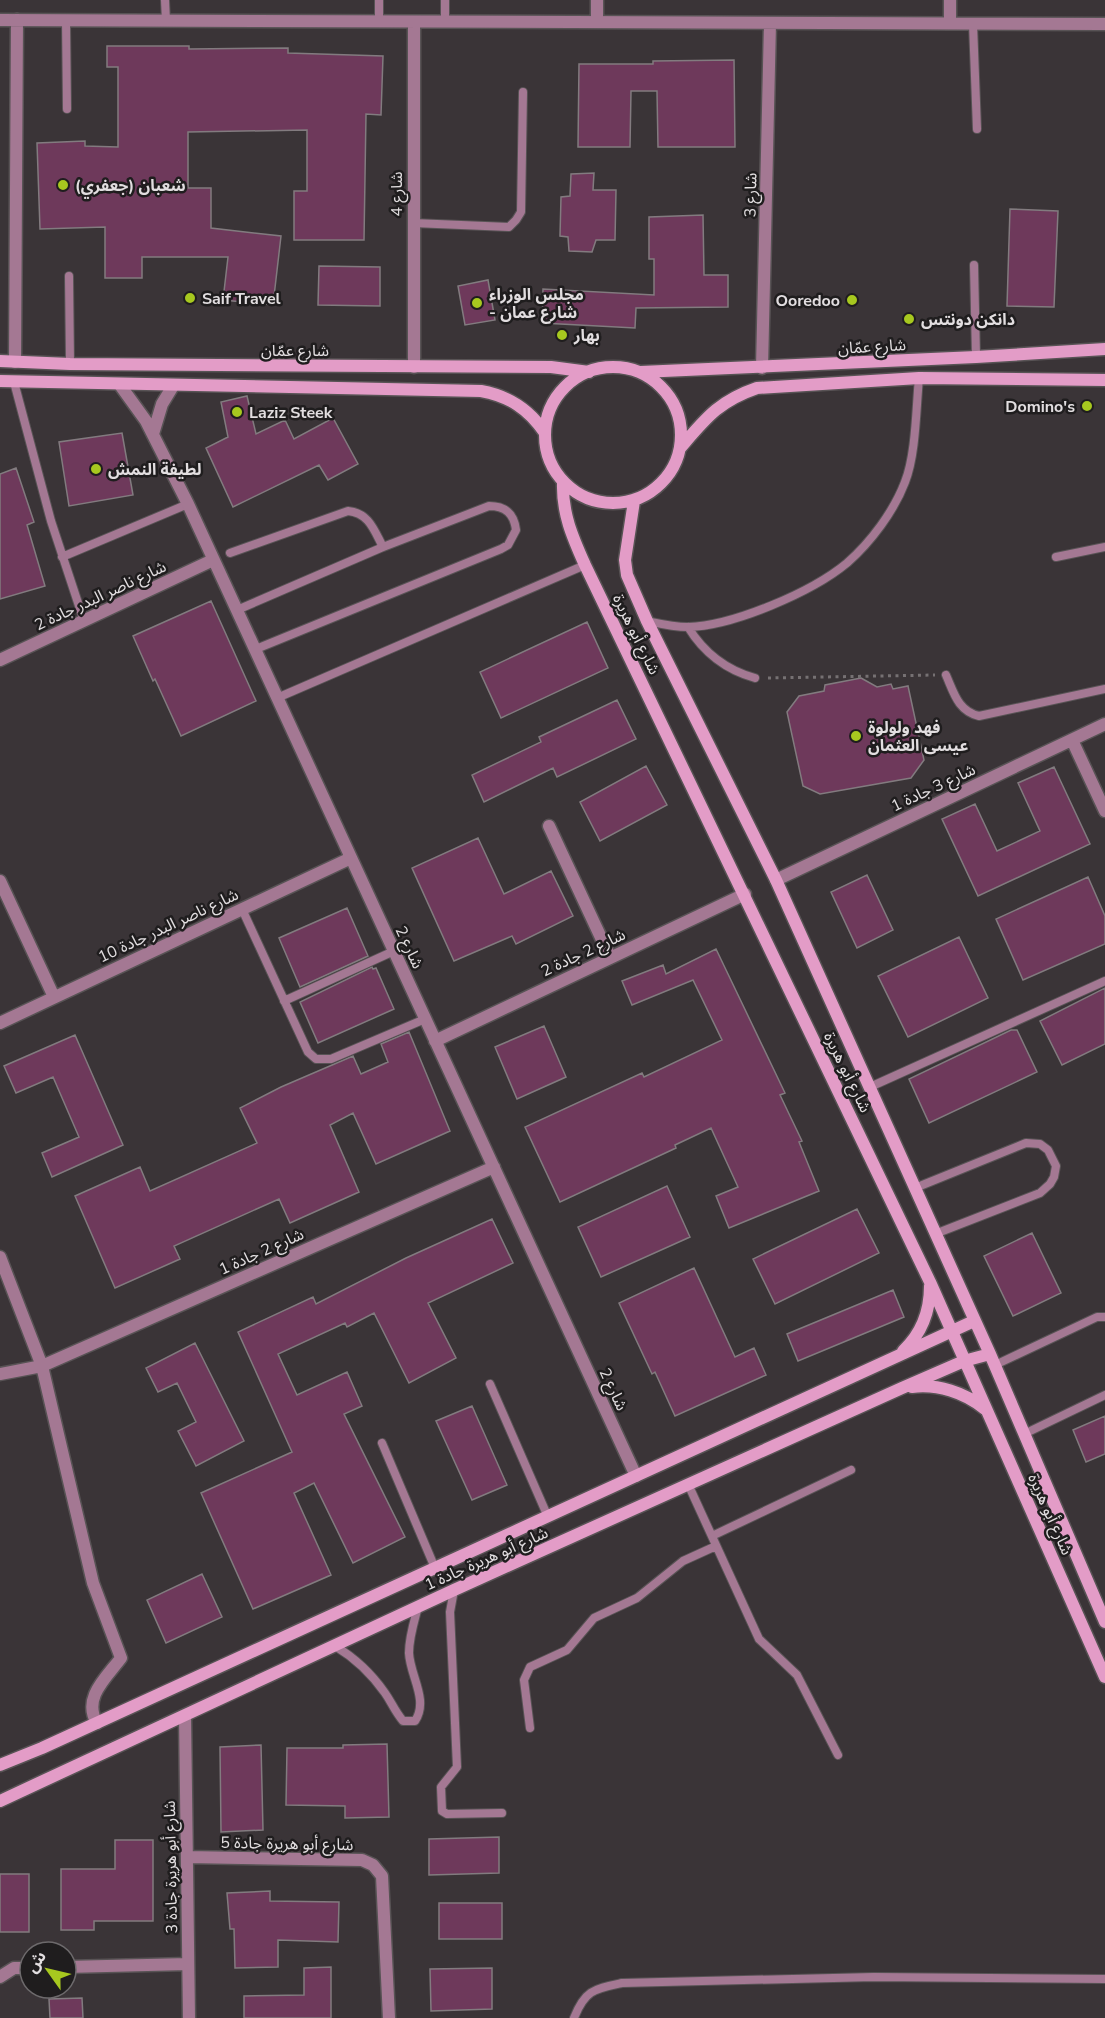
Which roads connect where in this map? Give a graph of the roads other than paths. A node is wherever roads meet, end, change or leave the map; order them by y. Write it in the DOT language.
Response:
graph roads {
  1 [pos="165,0"];
  2 [pos="379,0"];
  3 [pos="445,0"];
  4 [pos="597,0"];
  5 [pos="950,0"];
  6 [pos="0,20"];
  7 [pos="17,20"];
  8 [pos="66,20"];
  9 [pos="165,21"];
  10 [pos="379,21"];
  11 [pos="414,22"];
  12 [pos="445,22"];
  13 [pos="597,22"];
  14 [pos="770,23"];
  15 [pos="950,23"];
  16 [pos="974,24"];
  17 [pos="1105,24"];
  18 [pos="523,92"];
  19 [pos="68,109"];
  20 [pos="977,129"];
  21 [pos="413,223"];
  22 [pos="974,265"];
  23 [pos="69,276"];
  24 [pos="1105,350"];
  25 [pos="976,357"];
  26 [pos="0,361"];
  27 [pos="15,362"];
  28 [pos="70,364"];
  29 [pos="414,367"];
  30 [pos="762,368"];
  31 [pos="589,372"];
  32 [pos="641,372"];
  33 [pos="919,378"];
  34 [pos="1105,380"];
  35 [pos="0,381"];
  36 [pos="14,382"];
  37 [pos="120,385"];
  38 [pos="173,386"];
  39 [pos="545,433"];
  40 [pos="153,434"];
  41 [pos="681,447"];
  42 [pos="563,483"];
  43 [pos="634,501"];
  44 [pos="188,504"];
  45 [pos="383,547"];
  46 [pos="1105,547"];
  47 [pos="230,553"];
  48 [pos="62,557"];
  49 [pos="1056,557"];
  50 [pos="213,560"];
  51 [pos="585,565"];
  52 [pos="237,610"];
  53 [pos="84,621"];
  54 [pos="647,621"];
  55 [pos="688,627"];
  56 [pos="256,649"];
  57 [pos="0,660"];
  58 [pos="946,675"];
  59 [pos="756,678"];
  60 [pos="1105,689"];
  61 [pos="277,698"];
  62 [pos="1105,724"];
  63 [pos="1072,740"];
  64 [pos="1105,811"];
  65 [pos="549,826"];
  66 [pos="351,858"];
  67 [pos="776,880"];
  68 [pos="0,881"];
  69 [pos="745,894"];
  70 [pos="242,909"];
  71 [pos="394,951"];
  72 [pos="610,957"];
  73 [pos="1105,981"];
  74 [pos="54,997"];
  75 [pos="284,1001"];
  76 [pos="425,1019"];
  77 [pos="0,1023"];
  78 [pos="435,1041"];
  79 [pos="870,1087"];
  80 [pos="494,1167"];
  81 [pos="915,1188"];
  82 [pos="935,1234"];
  83 [pos="0,1257"];
  84 [pos="930,1282"];
  85 [pos="1105,1317"];
  86 [pos="974,1321"];
  87 [pos="952,1331"];
  88 [pos="897,1356"];
  89 [pos="992,1359"];
  90 [pos="964,1361"];
  91 [pos="42,1366"];
  92 [pos="0,1374"];
  93 [pos="490,1384"];
  94 [pos="902,1388"];
  95 [pos="1105,1395"];
  96 [pos="987,1411"];
  97 [pos="1024,1434"];
  98 [pos="382,1443"];
  99 [pos="851,1470"];
  100 [pos="636,1476"];
  101 [pos="688,1485"];
  102 [pos="548,1517"];
  103 [pos="712,1536"];
  104 [pos="716,1546"];
  105 [pos="435,1568"];
  106 [pos="454,1590"];
  107 [pos="418,1607"];
  108 [pos="1105,1622"];
  109 [pos="336,1646"];
  110 [pos="1105,1677"];
  111 [pos="185,1716"];
  112 [pos="97,1723"];
  113 [pos="530,1728"];
  114 [pos="838,1755"];
  115 [pos="0,1765"];
  116 [pos="0,1801"];
  117 [pos="502,1813"];
  118 [pos="187,1857"];
  119 [pos="188,1964"];
  120 [pos="78,1967"];
  121 [pos="18,1968"];
  122 [pos="0,1977"];
  123 [pos="1105,1979"];
  124 [pos="189,2018"];
  125 [pos="389,2018"];
  126 [pos="574,2018"];
  1 -- 9 [label="lane"];
  2 -- 10 [label="lane"];
  3 -- 12 [label="lane"];
  4 -- 13 [label="street"];
  5 -- 15 [label="street"];
  6 -- 7 [label="street"];
  7 -- 8 [label="street"];
  7 -- 27 [label="street"];
  8 -- 9 [label="street"];
  8 -- 19 [label="lane"];
  9 -- 10 [label="street"];
  10 -- 11 [label="street"];
  11 -- 12 [label="street"];
  11 -- 21 [label="street, شارع 4"];
  12 -- 13 [label="street"];
  13 -- 14 [label="street"];
  14 -- 15 [label="street"];
  14 -- 30 [label="street, شارع 3"];
  15 -- 16 [label="street"];
  16 -- 17 [label="street"];
  16 -- 20 [label="lane"];
  18 -- 21 [label="lane"];
  21 -- 29 [label="street, شارع 4"];
  22 -- 25 [label="lane"];
  23 -- 28 [label="lane"];
  24 -- 25 [label="street, شارع عمّان"];
  25 -- 30 [label="street, شارع عمّان"];
  26 -- 27 [label="street, شارع عمّان"];
  27 -- 28 [label="street, شارع عمّان"];
  28 -- 29 [label="street, شارع عمّان"];
  29 -- 31 [label="street, شارع عمّان"];
  30 -- 32 [label="street, شارع عمّان"];
  31 -- 32 [label="street"];
  31 -- 39 [label="street"];
  32 -- 41 [label="street"];
  33 -- 34 [label="street"];
  33 -- 41 [label="street"];
  33 -- 55 [label="lane"];
  35 -- 36 [label="street"];
  36 -- 37 [label="street"];
  36 -- 48 [label="lane"];
  37 -- 38 [label="street"];
  37 -- 40 [label="street, شارع 2"];
  38 -- 39 [label="street"];
  38 -- 40 [label="street"];
  39 -- 42 [label="street"];
  40 -- 44 [label="street, شارع 2"];
  41 -- 43 [label="street"];
  42 -- 43 [label="street"];
  42 -- 51 [label="street, شارع أبو هريرة"];
  43 -- 54 [label="street, شارع أبو هريرة"];
  44 -- 48 [label="lane"];
  44 -- 50 [label="street, شارع 2"];
  45 -- 47 [label="lane"];
  45 -- 52 [label="lane"];
  45 -- 56 [label="lane"];
  46 -- 49 [label="lane"];
  48 -- 53 [label="lane"];
  50 -- 52 [label="street, شارع 2"];
  50 -- 53 [label="street, شارع ناصر البدر جادة 2"];
  51 -- 61 [label="lane"];
  51 -- 69 [label="street, شارع أبو هريرة"];
  52 -- 56 [label="street, شارع 2"];
  53 -- 57 [label="street, شارع ناصر البدر جادة 2"];
  54 -- 55 [label="lane"];
  54 -- 67 [label="street, شارع أبو هريرة"];
  55 -- 59 [label="lane"];
  56 -- 61 [label="street, شارع 2"];
  58 -- 60 [label="lane"];
  61 -- 66 [label="street, شارع 2"];
  62 -- 63 [label="street, شارع 3 جادة 1"];
  63 -- 64 [label="street"];
  63 -- 67 [label="street, شارع 3 جادة 1"];
  65 -- 72 [label="street"];
  66 -- 70 [label="street, شارع ناصر البدر جادة 10"];
  66 -- 71 [label="street, شارع 2"];
  67 -- 79 [label="street, شارع أبو هريرة"];
  68 -- 74 [label="street"];
  69 -- 72 [label="street, شارع 2 جادة 2"];
  69 -- 84 [label="street, شارع أبو هريرة"];
  70 -- 74 [label="street, شارع ناصر البدر جادة 10"];
  70 -- 75 [label="lane"];
  71 -- 75 [label="lane"];
  71 -- 76 [label="street, شارع 2"];
  72 -- 78 [label="street, شارع 2 جادة 2"];
  73 -- 79 [label="lane"];
  74 -- 77 [label="street, شارع ناصر البدر جادة 10"];
  75 -- 76 [label="lane"];
  76 -- 78 [label="street, شارع 2"];
  78 -- 80 [label="street, شارع 2"];
  79 -- 81 [label="street, شارع أبو هريرة"];
  80 -- 91 [label="street, شارع 2 جادة 1"];
  80 -- 100 [label="street, شارع 2"];
  81 -- 82 [label="street, شارع أبو هريرة"];
  81 -- 82 [label="lane"];
  82 -- 86 [label="street, شارع أبو هريرة"];
  83 -- 91 [label="street"];
  84 -- 87 [label="street, شارع أبو هريرة"];
  84 -- 88 [label="street"];
  85 -- 89 [label="lane"];
  86 -- 87 [label="street, شارع أبو هريرة جادة 1"];
  86 -- 89 [label="street, شارع أبو هريرة"];
  87 -- 88 [label="street, شارع أبو هريرة جادة 1"];
  87 -- 90 [label="street, شارع أبو هريرة"];
  88 -- 100 [label="street, شارع أبو هريرة جادة 1"];
  89 -- 90 [label="street, شارع أبو هريرة جادة 1"];
  89 -- 97 [label="street, شارع أبو هريرة"];
  90 -- 94 [label="street, شارع أبو هريرة جادة 1"];
  90 -- 96 [label="street, شارع أبو هريرة"];
  91 -- 92 [label="street, شارع 2 جادة 1"];
  91 -- 112 [label="street"];
  93 -- 102 [label="lane"];
  94 -- 96 [label="street"];
  94 -- 101 [label="street, شارع أبو هريرة جادة 1"];
  95 -- 97 [label="lane"];
  96 -- 110 [label="street, شارع أبو هريرة"];
  97 -- 108 [label="street, شارع أبو هريرة"];
  98 -- 105 [label="lane"];
  99 -- 103 [label="lane"];
  100 -- 102 [label="street, شارع أبو هريرة جادة 1"];
  101 -- 103 [label="lane"];
  101 -- 106 [label="street, شارع أبو هريرة جادة 1"];
  102 -- 105 [label="street, شارع أبو هريرة جادة 1"];
  103 -- 104 [label="lane"];
  104 -- 113 [label="lane"];
  104 -- 114 [label="lane"];
  105 -- 112 [label="street, شارع أبو هريرة جادة 1"];
  106 -- 107 [label="street, شارع أبو هريرة جادة 1"];
  106 -- 117 [label="lane"];
  107 -- 109 [label="street, شارع أبو هريرة جادة 1"];
  107 -- 109 [label="lane"];
  109 -- 111 [label="street, شارع أبو هريرة جادة 1"];
  111 -- 116 [label="street, شارع أبو هريرة جادة 1"];
  111 -- 118 [label="street, شارع أبو هريرة جادة 3"];
  112 -- 115 [label="street, شارع أبو هريرة جادة 1"];
  118 -- 119 [label="street, شارع أبو هريرة جادة 3"];
  118 -- 125 [label="street, شارع أبو هريرة جادة 5"];
  119 -- 120 [label="street"];
  119 -- 124 [label="street, شارع أبو هريرة جادة 3"];
  121 -- 122 [label="street"];
  123 -- 126 [label="lane"];
}
